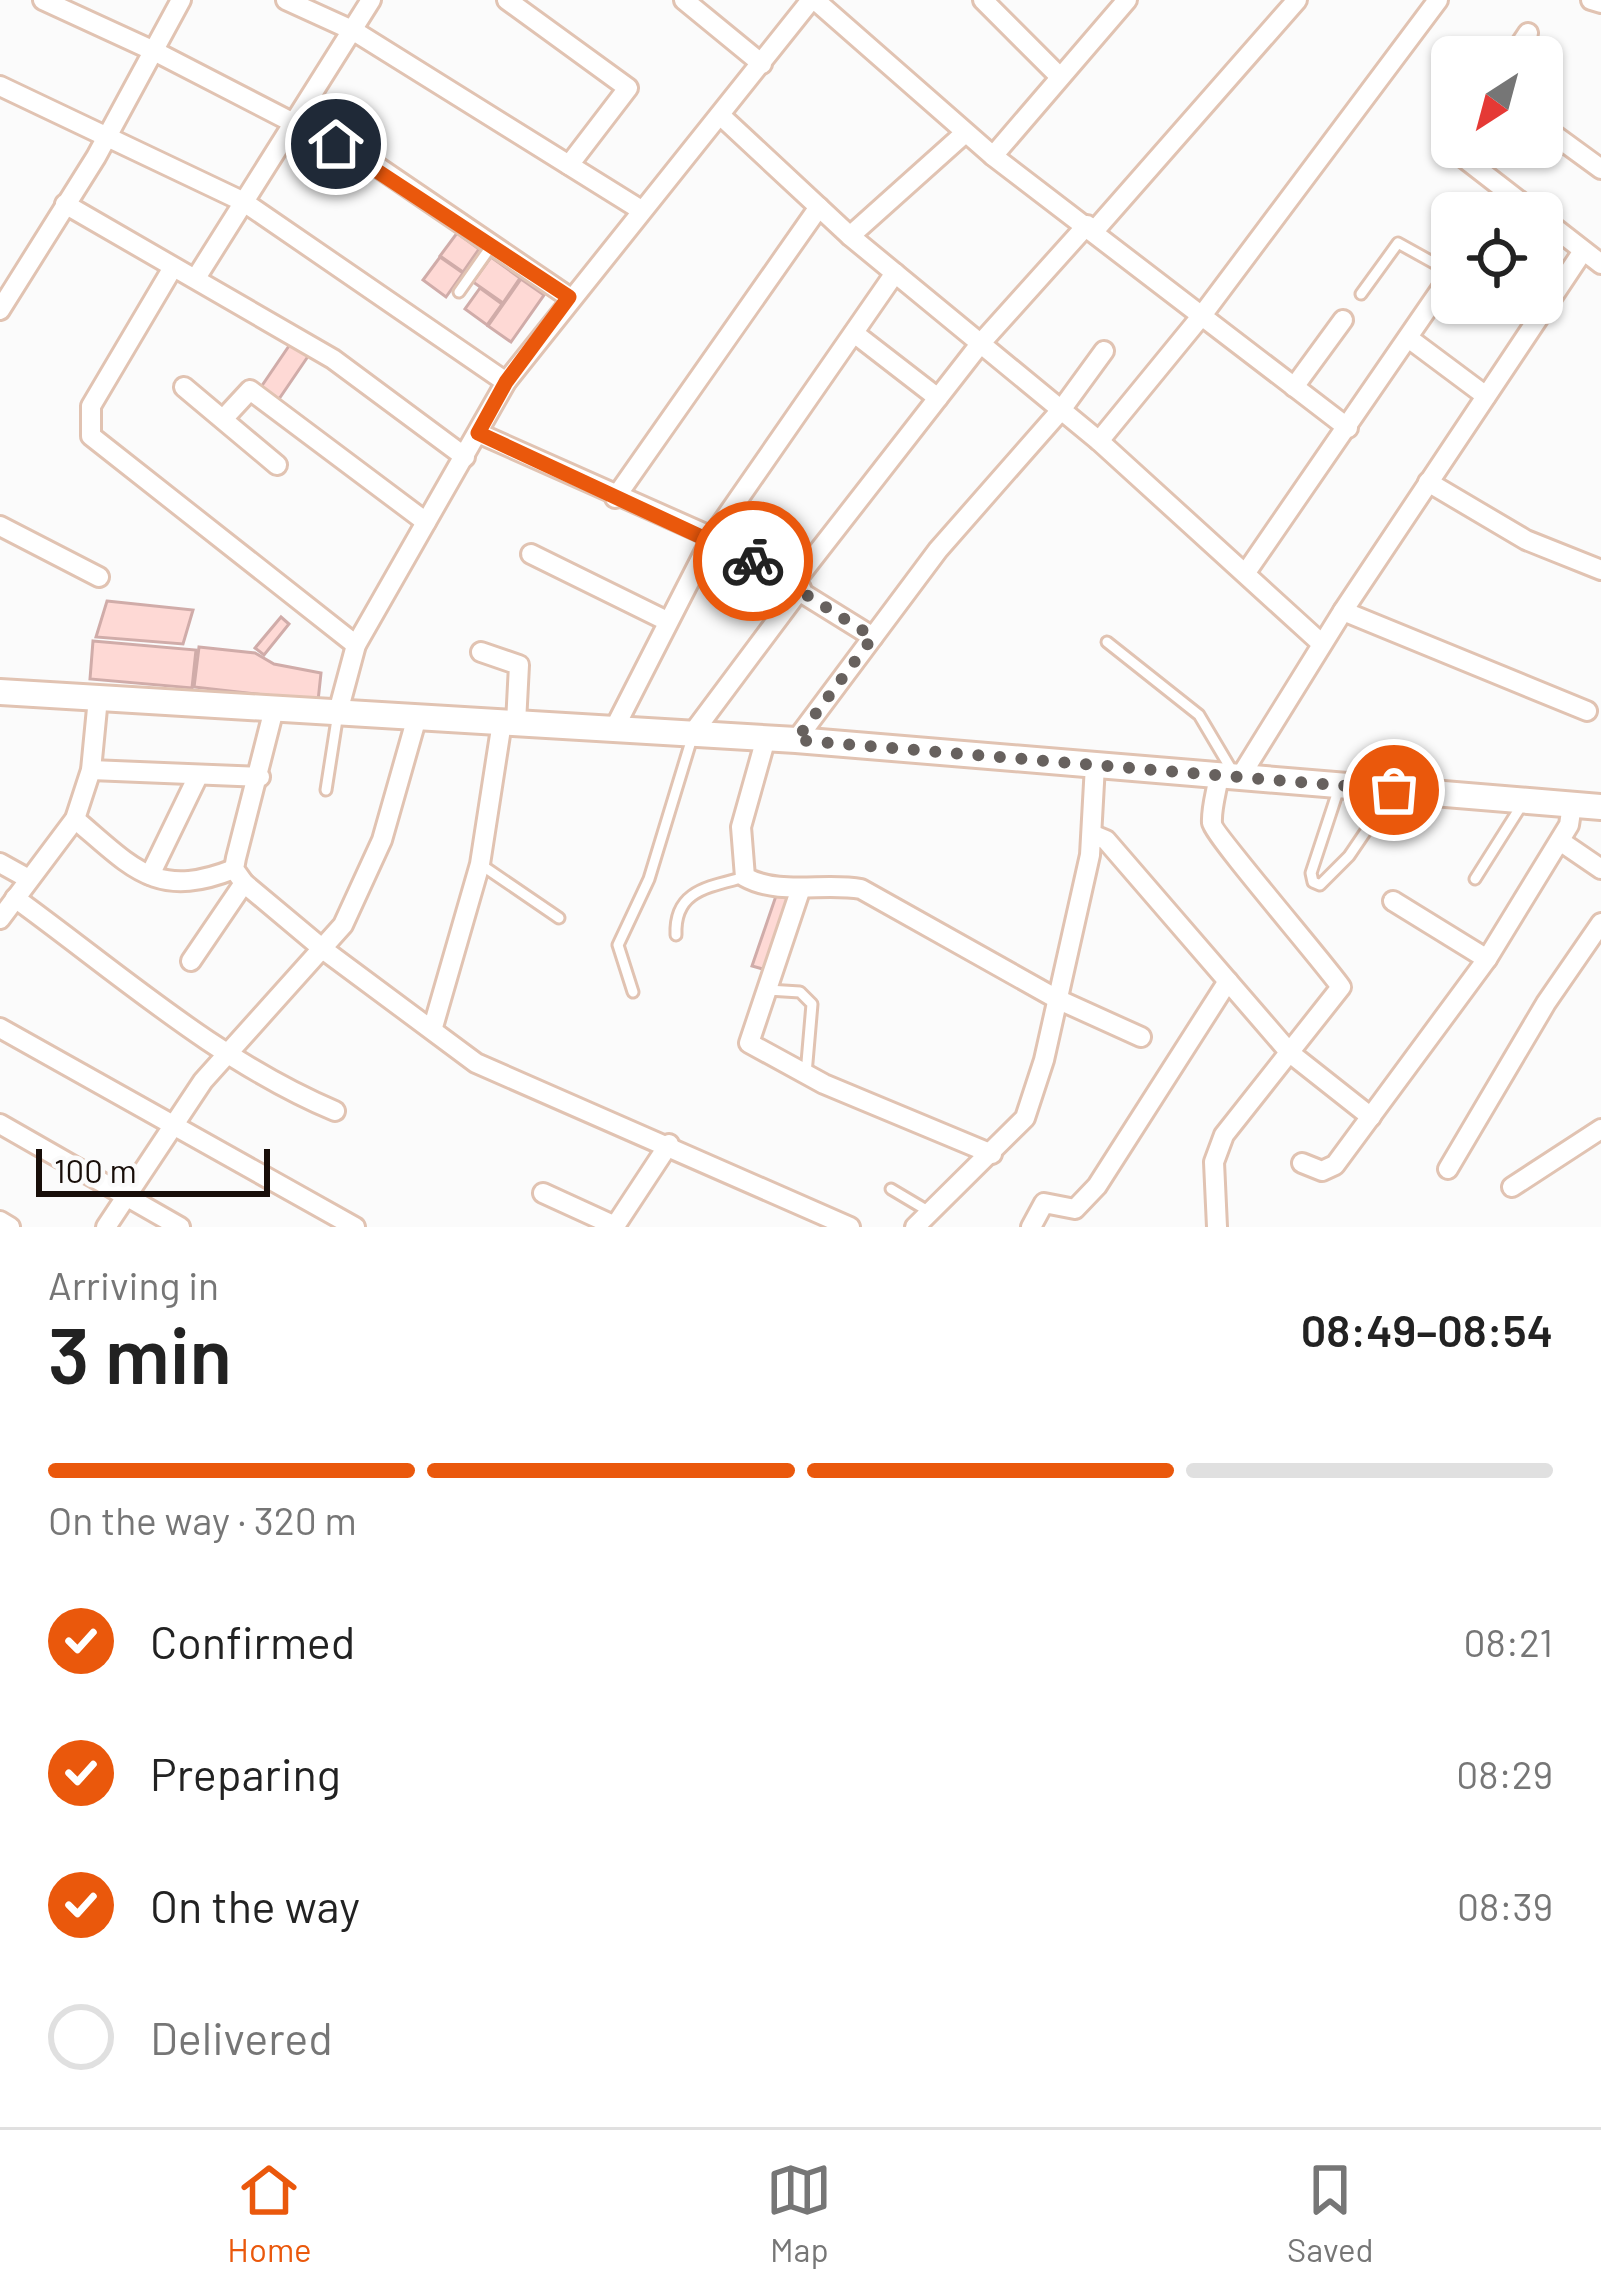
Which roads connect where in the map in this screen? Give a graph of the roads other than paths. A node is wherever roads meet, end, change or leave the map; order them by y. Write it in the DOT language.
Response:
graph roads {
  1 [pos="43,0"];
  2 [pos="181,0"];
  3 [pos="286,0"];
  4 [pos="371,0"];
  5 [pos="507,0"];
  6 [pos="684,0"];
  7 [pos="813,0"];
  8 [pos="983,0"];
  9 [pos="1098,0"];
  10 [pos="1297,0"];
  11 [pos="1438,0"];
  12 [pos="1591,0"];
  13 [pos="1601,3"];
  14 [pos="1120,8"];
  15 [pos="353,32"];
  16 [pos="1528,33"];
  17 [pos="1526,36"];
  18 [pos="156,52"];
  19 [pos="762,64"];
  20 [pos="1060,77"];
  21 [pos="0,86"];
  22 [pos="720,115"];
  23 [pos="297,123"];
  24 [pos="965,133"];
  25 [pos="109,134"];
  26 [pos="1563,141"];
  27 [pos="993,156"];
  28 [pos="569,165"];
  29 [pos="1477,168"];
  30 [pos="1601,169"];
  31 [pos="1505,190"];
  32 [pos="1508,192"];
  33 [pos="244,202"];
  34 [pos="65,203"];
  35 [pos="819,207"];
  36 [pos="640,210"];
  37 [pos="1091,227"];
  38 [pos="1563,235"];
  39 [pos="850,236"];
  40 [pos="492,244"];
  41 [pos="1583,251"];
  42 [pos="1431,261"];
  43 [pos="1601,264"];
  44 [pos="172,268"];
  45 [pos="896,273"];
  46 [pos="196,278"];
  47 [pos="459,292"];
  48 [pos="1360,294"];
  49 [pos="569,297"];
  50 [pos="1431,307"];
  51 [pos="0,310"];
  52 [pos="1203,314"];
  53 [pos="1343,320"];
  54 [pos="854,333"];
  55 [pos="1411,340"];
  56 [pos="980,344"];
  57 [pos="1104,351"];
  58 [pos="506,382"];
  59 [pos="184,387"];
  60 [pos="1294,387"];
  61 [pos="1486,396"];
  62 [pos="938,398"];
  63 [pos="1061,410"];
  64 [pos="224,417"];
  65 [pos="1348,428"];
  66 [pos="478,433"];
  67 [pos="1099,441"];
  68 [pos="465,457"];
  69 [pos="277,465"];
  70 [pos="1428,482"];
  71 [pos="615,498"];
  72 [pos="427,522"];
  73 [pos="2,532"];
  74 [pos="712,537"];
  75 [pos="531,554"];
  76 [pos="1601,570"];
  77 [pos="1247,571"];
  78 [pos="99,577"];
  79 [pos="797,586"];
  80 [pos="1342,611"];
  81 [pos="667,621"];
  82 [pos="873,637"];
  83 [pos="1106,642"];
  84 [pos="1322,644"];
  85 [pos="356,645"];
  86 [pos="481,652"];
  87 [pos="0,692"];
  88 [pos="98,698"];
  89 [pos="274,709"];
  90 [pos="1587,711"];
  91 [pos="338,712"];
  92 [pos="417,717"];
  93 [pos="509,723"];
  94 [pos="614,729"];
  95 [pos="692,734"];
  96 [pos="766,738"];
  97 [pos="796,740"];
  98 [pos="1095,765"];
  99 [pos="91,770"];
  100 [pos="198,776"];
  101 [pos="1232,776"];
  102 [pos="260,777"];
  103 [pos="1340,785"];
  104 [pos="326,790"];
  105 [pos="1394,790"];
  106 [pos="1523,803"];
  107 [pos="1572,805"];
  108 [pos="1601,807"];
  109 [pos="75,819"];
  110 [pos="1094,835"];
  111 [pos="1560,842"];
  112 [pos="0,863"];
  113 [pos="480,864"];
  114 [pos="1601,868"];
  115 [pos="150,875"];
  116 [pos="239,876"];
  117 [pos="745,877"];
  118 [pos="27,878"];
  119 [pos="1475,879"];
  120 [pos="801,888"];
  121 [pos="15,898"];
  122 [pos="1394,901"];
  123 [pos="559,918"];
  124 [pos="0,919"];
  125 [pos="1601,923"];
  126 [pos="676,934"];
  127 [pos="324,950"];
  128 [pos="1487,959"];
  129 [pos="191,961"];
  130 [pos="1228,981"];
  131 [pos="767,990"];
  132 [pos="632,992"];
  133 [pos="1057,999"];
  134 [pos="0,1028"];
  135 [pos="433,1028"];
  136 [pos="1142,1037"];
  137 [pos="227,1052"];
  138 [pos="1290,1053"];
  139 [pos="806,1074"];
  140 [pos="335,1111"];
  141 [pos="1371,1117"];
  142 [pos="0,1124"];
  143 [pos="170,1127"];
  144 [pos="1601,1129"];
  145 [pos="669,1144"];
  146 [pos="992,1154"];
  147 [pos="1303,1163"];
  148 [pos="1448,1169"];
  149 [pos="1512,1187"];
  150 [pos="892,1189"];
  151 [pos="542,1193"];
  152 [pos="125,1197"];
  153 [pos="928,1211"];
  154 [pos="0,1221"];
  155 [pos="616,1226"];
  156 [pos="10,1227"];
  157 [pos="106,1227"];
  158 [pos="180,1227"];
  159 [pos="355,1227"];
  160 [pos="850,1227"];
  161 [pos="915,1227"];
  162 [pos="1031,1227"];
  163 [pos="1216,1227"];
  1 -- 18 [label="street"];
  2 -- 18 [label="street"];
  3 -- 15 [label="street"];
  4 -- 15 [label="street"];
  5 -- 28 [label="street"];
  6 -- 19 [label="street"];
  7 -- 19 [label="street"];
  7 -- 24 [label="street"];
  8 -- 20 [label="street"];
  9 -- 14 [label="street"];
  10 -- 37 [label="street"];
  11 -- 52 [label="street"];
  12 -- 13 [label="street"];
  14 -- 20 [label="street"];
  15 -- 23 [label="street"];
  15 -- 28 [label="street"];
  16 -- 17 [label="street"];
  18 -- 23 [label="street"];
  18 -- 25 [label="street"];
  19 -- 22 [label="street"];
  20 -- 27 [label="street"];
  21 -- 25 [label="street"];
  22 -- 35 [label="street"];
  22 -- 36 [label="street"];
  23 -- 33 [label="street"];
  23 -- 40 [label="street"];
  24 -- 27 [label="street"];
  24 -- 39 [label="street"];
  25 -- 33 [label="street"];
  25 -- 34 [label="street"];
  26 -- 30 [label="street"];
  27 -- 37 [label="street"];
  28 -- 36 [label="street"];
  29 -- 31 [label="street"];
  31 -- 32 [label="street"];
  33 -- 46 [label="street"];
  33 -- 58 [label="street"];
  34 -- 44 [label="street"];
  34 -- 51 [label="street"];
  35 -- 39 [label="street"];
  35 -- 71 [label="street"];
  36 -- 49 [label="street"];
  37 -- 52 [label="street"];
  37 -- 56 [label="street"];
  38 -- 41 [label="street"];
  39 -- 45 [label="street"];
  40 -- 47 [label="lane"];
  40 -- 49 [label="street"];
  41 -- 43 [label="street"];
  41 -- 61 [label="street"];
  42 -- 48 [label="lane"];
  44 -- 46 [label="street"];
  44 -- 85 [label="street"];
  45 -- 54 [label="street"];
  45 -- 56 [label="street"];
  46 -- 68 [label="street"];
  49 -- 58 [label="street"];
  50 -- 55 [label="street"];
  52 -- 60 [label="street"];
  52 -- 67 [label="street"];
  53 -- 60 [label="street"];
  54 -- 62 [label="street"];
  54 -- 74 [label="street"];
  55 -- 61 [label="street"];
  55 -- 65 [label="street"];
  56 -- 62 [label="street"];
  56 -- 63 [label="street"];
  57 -- 63 [label="street"];
  58 -- 66 [label="street"];
  59 -- 64 [label="street"];
  60 -- 65 [label="street"];
  61 -- 70 [label="street"];
  62 -- 79 [label="street"];
  63 -- 67 [label="street"];
  63 -- 82 [label="street"];
  64 -- 69 [label="street"];
  64 -- 72 [label="street"];
  65 -- 77 [label="street"];
  66 -- 68 [label="street"];
  66 -- 71 [label="street"];
  67 -- 77 [label="street"];
  68 -- 72 [label="street"];
  70 -- 76 [label="street"];
  70 -- 80 [label="street"];
  71 -- 74 [label="street"];
  72 -- 85 [label="street"];
  73 -- 78 [label="street"];
  74 -- 79 [label="street"];
  74 -- 81 [label="street"];
  75 -- 81 [label="street"];
  77 -- 84 [label="street"];
  79 -- 82 [label="street"];
  79 -- 95 [label="street"];
  80 -- 84 [label="street"];
  80 -- 90 [label="street"];
  81 -- 94 [label="street"];
  82 -- 97 [label="street"];
  83 -- 101 [label="lane"];
  84 -- 101 [label="street"];
  85 -- 91 [label="street"];
  86 -- 93 [label="street"];
  87 -- 88 [label="street"];
  88 -- 89 [label="street"];
  88 -- 99 [label="street"];
  89 -- 91 [label="street"];
  89 -- 102 [label="street"];
  91 -- 92 [label="street"];
  91 -- 104 [label="lane"];
  92 -- 93 [label="street"];
  92 -- 127 [label="street"];
  93 -- 94 [label="street"];
  93 -- 113 [label="street"];
  94 -- 95 [label="street"];
  95 -- 96 [label="street"];
  95 -- 132 [label="lane"];
  96 -- 97 [label="street"];
  96 -- 117 [label="street"];
  97 -- 98 [label="street"];
  98 -- 101 [label="street"];
  98 -- 110 [label="street"];
  99 -- 100 [label="street"];
  99 -- 109 [label="street"];
  100 -- 102 [label="street"];
  100 -- 115 [label="street"];
  101 -- 103 [label="street"];
  101 -- 138 [label="street"];
  102 -- 116 [label="street"];
  103 -- 105 [label="street"];
  103 -- 105 [label="lane"];
  105 -- 106 [label="street"];
  106 -- 107 [label="street"];
  106 -- 119 [label="lane"];
  107 -- 108 [label="street"];
  107 -- 111 [label="street"];
  109 -- 115 [label="street"];
  109 -- 118 [label="street"];
  110 -- 130 [label="street"];
  110 -- 133 [label="street"];
  111 -- 114 [label="street"];
  111 -- 128 [label="street"];
  112 -- 118 [label="street"];
  113 -- 123 [label="lane"];
  113 -- 135 [label="street"];
  115 -- 116 [label="street"];
  116 -- 127 [label="street"];
  116 -- 129 [label="street"];
  117 -- 120 [label="street"];
  117 -- 126 [label="lane"];
  118 -- 121 [label="street"];
  120 -- 131 [label="street"];
  120 -- 133 [label="street"];
  121 -- 124 [label="street"];
  121 -- 137 [label="street"];
  122 -- 128 [label="street"];
  125 -- 148 [label="street"];
  127 -- 135 [label="street"];
  127 -- 137 [label="street"];
  128 -- 141 [label="street"];
  130 -- 138 [label="street"];
  130 -- 162 [label="street"];
  131 -- 139 [label="lane"];
  131 -- 139 [label="street"];
  133 -- 136 [label="street"];
  133 -- 146 [label="street"];
  134 -- 143 [label="street"];
  135 -- 145 [label="street"];
  137 -- 140 [label="street"];
  137 -- 143 [label="street"];
  138 -- 141 [label="street"];
  138 -- 163 [label="street"];
  139 -- 146 [label="street"];
  141 -- 147 [label="street"];
  142 -- 152 [label="street"];
  143 -- 152 [label="street"];
  143 -- 159 [label="street"];
  144 -- 149 [label="street"];
  145 -- 155 [label="street"];
  145 -- 160 [label="street"];
  146 -- 153 [label="street"];
  150 -- 153 [label="lane"];
  151 -- 155 [label="street"];
  152 -- 157 [label="street"];
  152 -- 158 [label="street"];
  153 -- 161 [label="street"];
  154 -- 156 [label="street"];
}
